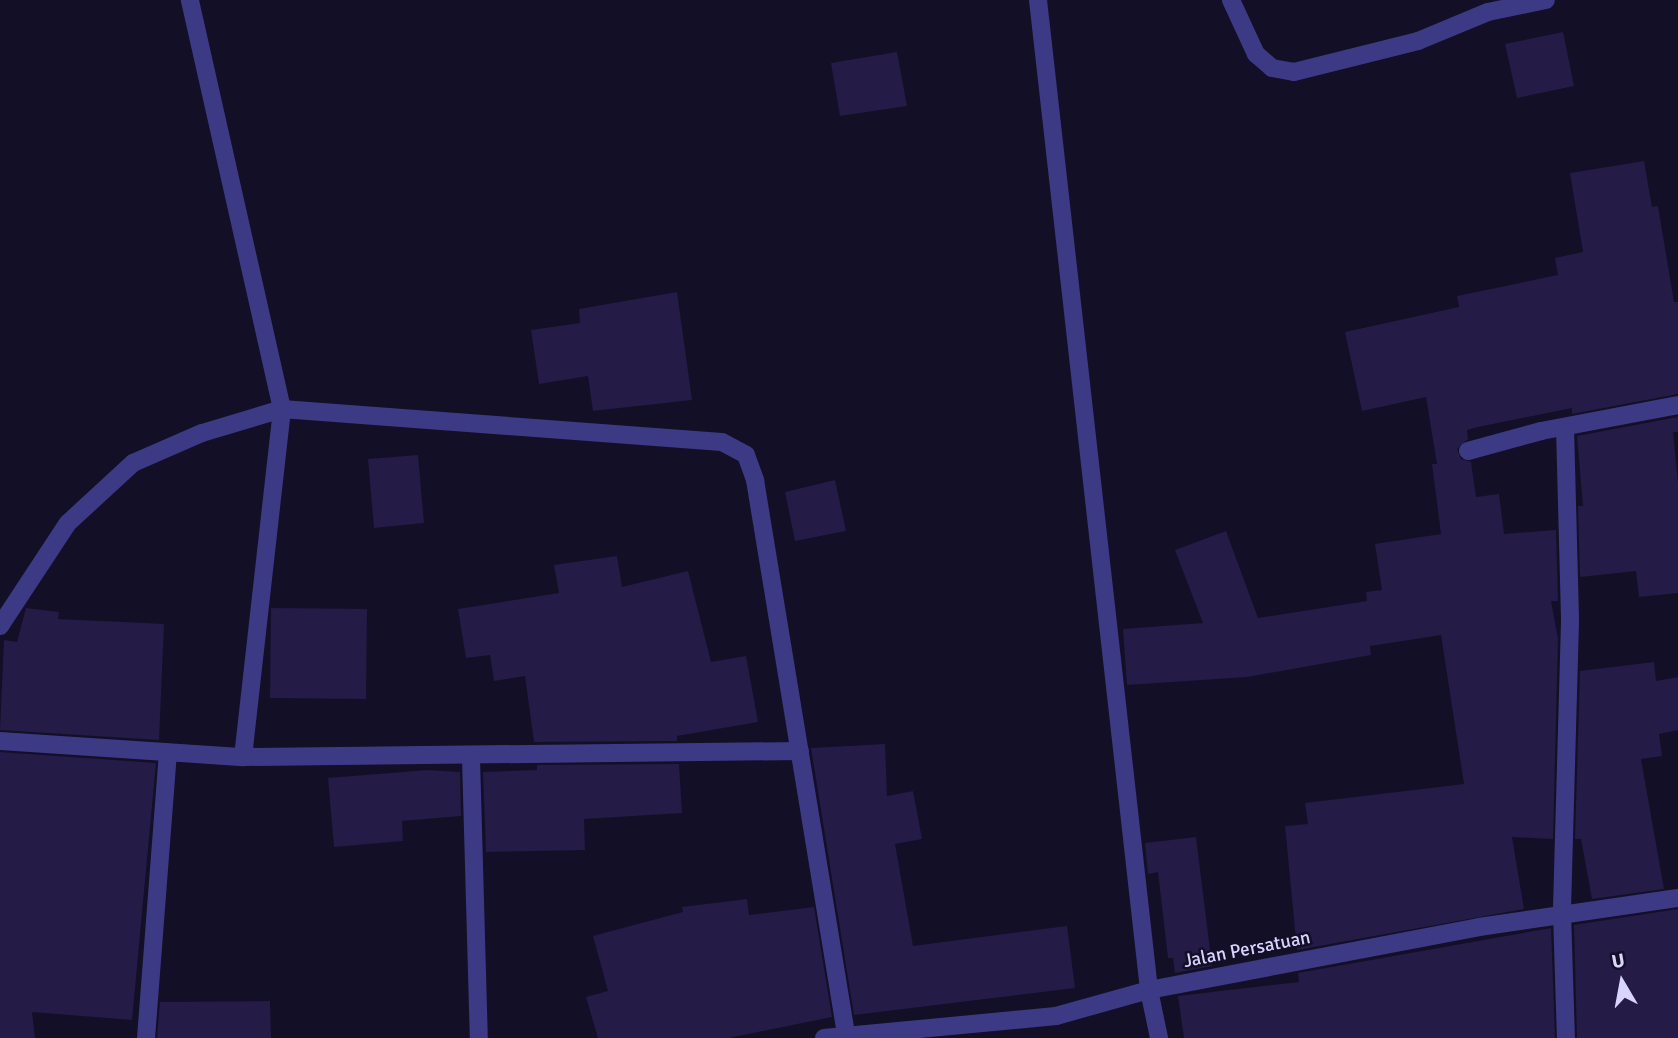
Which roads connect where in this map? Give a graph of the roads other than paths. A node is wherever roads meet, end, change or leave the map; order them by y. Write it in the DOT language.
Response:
graph roads {
  1 [pos="190,0"];
  2 [pos="1038,0"];
  3 [pos="1231,0"];
  4 [pos="1546,0"];
  5 [pos="1678,405"];
  6 [pos="282,409"];
  7 [pos="1565,427"];
  8 [pos="1468,451"];
  9 [pos="0,626"];
  10 [pos="0,741"];
  11 [pos="800,751"];
  12 [pos="168,753"];
  13 [pos="243,757"];
  14 [pos="471,758"];
  15 [pos="1678,898"];
  16 [pos="1562,913"];
  17 [pos="1149,990"];
  18 [pos="846,1034"];
  19 [pos="146,1038"];
  20 [pos="479,1038"];
  21 [pos="824,1038"];
  22 [pos="1159,1038"];
  23 [pos="1566,1038"];
  1 -- 6 [label="street"];
  2 -- 17 [label="street"];
  3 -- 4 [label="street"];
  5 -- 7 [label="street"];
  6 -- 9 [label="street"];
  6 -- 11 [label="street"];
  6 -- 13 [label="street"];
  7 -- 8 [label="street"];
  7 -- 16 [label="street"];
  10 -- 12 [label="street"];
  11 -- 14 [label="street"];
  11 -- 18 [label="street"];
  12 -- 13 [label="street"];
  12 -- 19 [label="street"];
  13 -- 14 [label="street"];
  14 -- 20 [label="street"];
  15 -- 16 [label="street, Jalan Persatuan"];
  16 -- 17 [label="street, Jalan Persatuan"];
  16 -- 23 [label="street"];
  17 -- 18 [label="street, Jalan Persatuan"];
  17 -- 22 [label="street"];
  18 -- 21 [label="street, Jalan Persatuan"];
}
